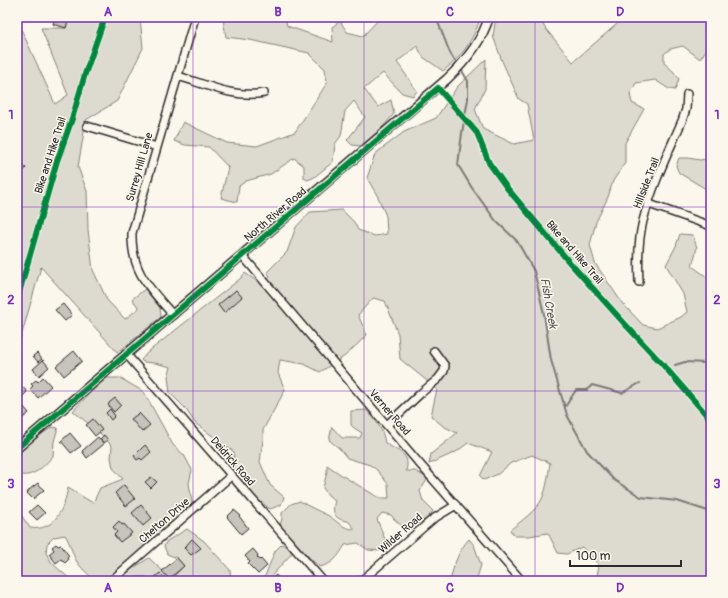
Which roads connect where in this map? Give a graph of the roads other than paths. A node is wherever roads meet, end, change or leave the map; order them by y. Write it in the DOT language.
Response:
graph roads {
  1 [pos="195,17"];
  2 [pos="489,17"];
  3 [pos="178,76"];
  4 [pos="264,93"];
  5 [pos="687,94"];
  6 [pos="87,126"];
  7 [pos="157,147"];
  8 [pos="648,204"];
  9 [pos="711,226"];
  10 [pos="242,255"];
  11 [pos="639,282"];
  12 [pos="173,315"];
  13 [pos="434,351"];
  14 [pos="127,355"];
  15 [pos="387,425"];
  16 [pos="17,448"];
  17 [pos="232,475"];
  18 [pos="456,505"];
  19 [pos="111,581"];
  20 [pos="323,581"];
  21 [pos="361,581"];
  22 [pos="522,581"];
  1 -- 3 [label="street, Surrey Hill Lane"];
  2 -- 10 [label="street, North River Road"];
  3 -- 4 [label="street"];
  3 -- 7 [label="street, Surrey Hill Lane"];
  5 -- 8 [label="street, Hillside Trail"];
  6 -- 7 [label="street"];
  7 -- 12 [label="street, Surrey Hill Lane"];
  8 -- 9 [label="street"];
  8 -- 11 [label="street, Hillside Trail"];
  10 -- 12 [label="street, North River Road"];
  10 -- 15 [label="street, Verner Road"];
  12 -- 14 [label="street, North River Road"];
  13 -- 15 [label="street"];
  14 -- 16 [label="street, North River Road"];
  14 -- 17 [label="street, Deidrick Road"];
  15 -- 18 [label="street, Verner Road"];
  17 -- 19 [label="street, Chelton Drive"];
  17 -- 20 [label="street, Deidrick Road"];
  18 -- 21 [label="street, Wilder Road"];
  18 -- 22 [label="street, Verner Road"];
}
